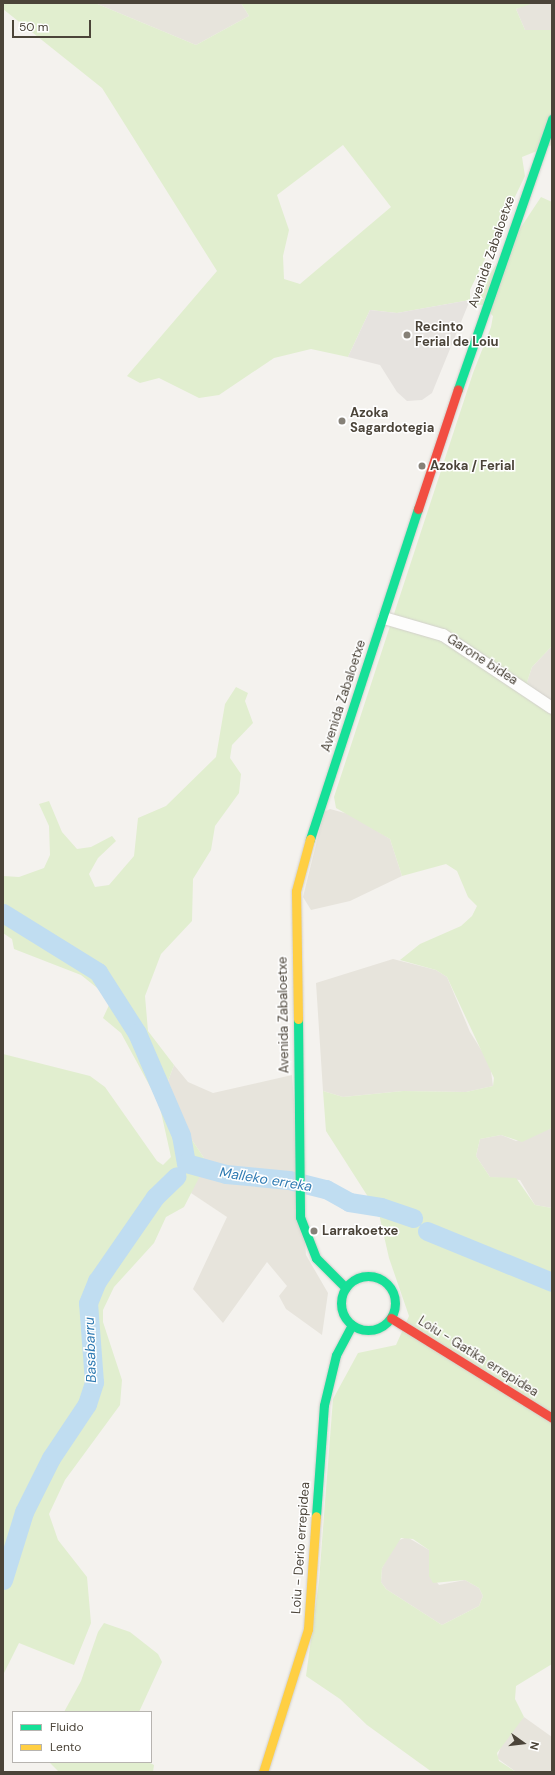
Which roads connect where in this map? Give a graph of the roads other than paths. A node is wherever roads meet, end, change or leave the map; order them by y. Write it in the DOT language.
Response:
graph roads {
  1 [pos="552,119"];
  2 [pos="384,618"];
  3 [pos="552,708"];
  4 [pos="346,1288"];
  5 [pos="391,1318"];
  6 [pos="352,1325"];
  7 [pos="552,1418"];
  8 [pos="263,1772"];
  1 -- 2 [label="main road, Avenida Zabaloetxe"];
  2 -- 3 [label="street, Garone bidea"];
  2 -- 4 [label="main road, Avenida Zabaloetxe"];
  4 -- 5 [label="main road"];
  4 -- 6 [label="main road"];
  5 -- 6 [label="main road"];
  5 -- 7 [label="main road, Loiu - Gatika errepidea"];
  6 -- 8 [label="main road, Loiu - Derio errepidea"];
}
